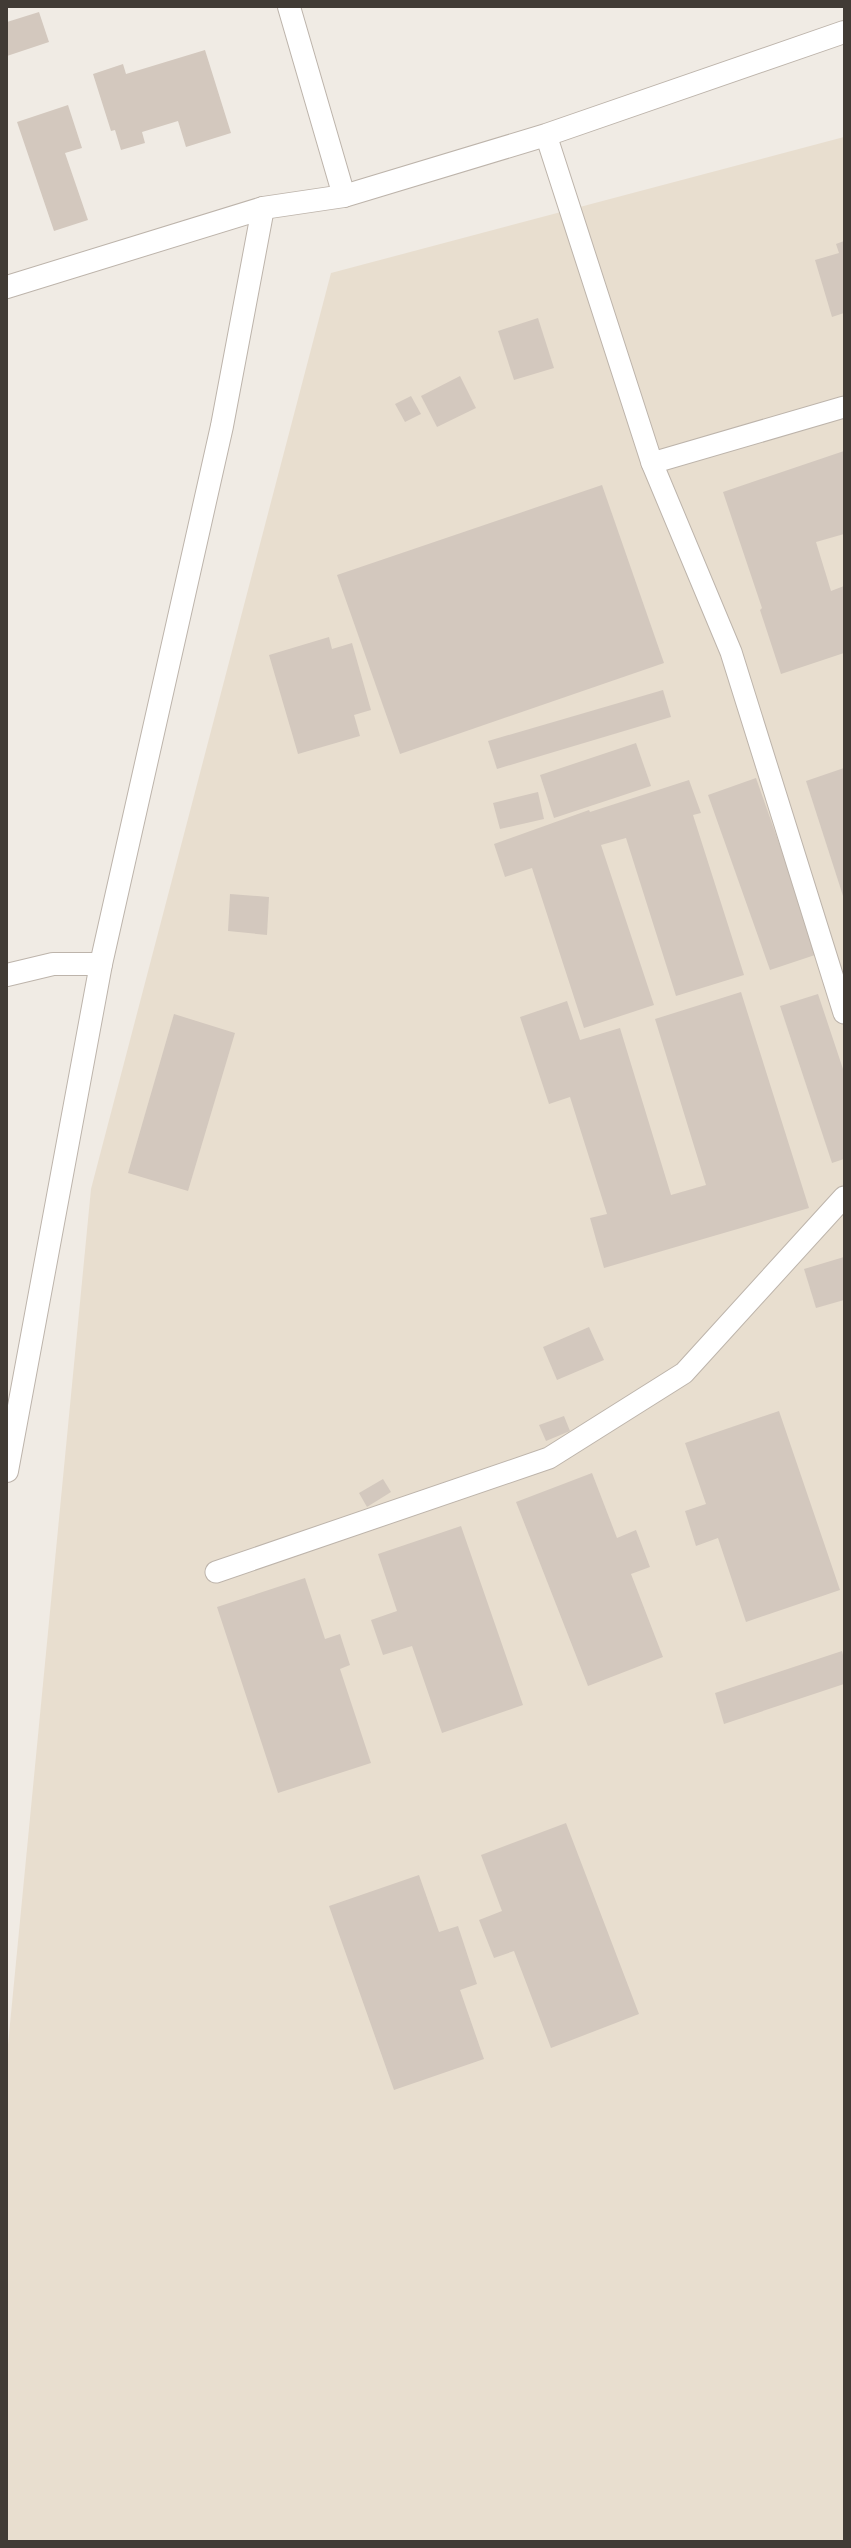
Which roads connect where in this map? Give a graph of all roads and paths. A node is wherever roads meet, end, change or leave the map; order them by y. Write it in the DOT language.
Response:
graph roads {
  1 [pos="289,7"];
  2 [pos="844,32"];
  3 [pos="546,135"];
  4 [pos="344,196"];
  5 [pos="263,208"];
  6 [pos="7,287"];
  7 [pos="844,407"];
  8 [pos="652,463"];
  9 [pos="101,964"];
  10 [pos="7,975"];
  11 [pos="844,1013"];
  12 [pos="844,1197"];
  13 [pos="7,1471"];
  14 [pos="216,1572"];
  1 -- 4 [label="street"];
  2 -- 3 [label="street"];
  3 -- 4 [label="street"];
  3 -- 8 [label="lane"];
  4 -- 5 [label="street"];
  5 -- 6 [label="street"];
  5 -- 9 [label="street"];
  7 -- 8 [label="lane"];
  8 -- 11 [label="lane"];
  9 -- 10 [label="street"];
  9 -- 13 [label="street"];
  12 -- 14 [label="lane"];
}
